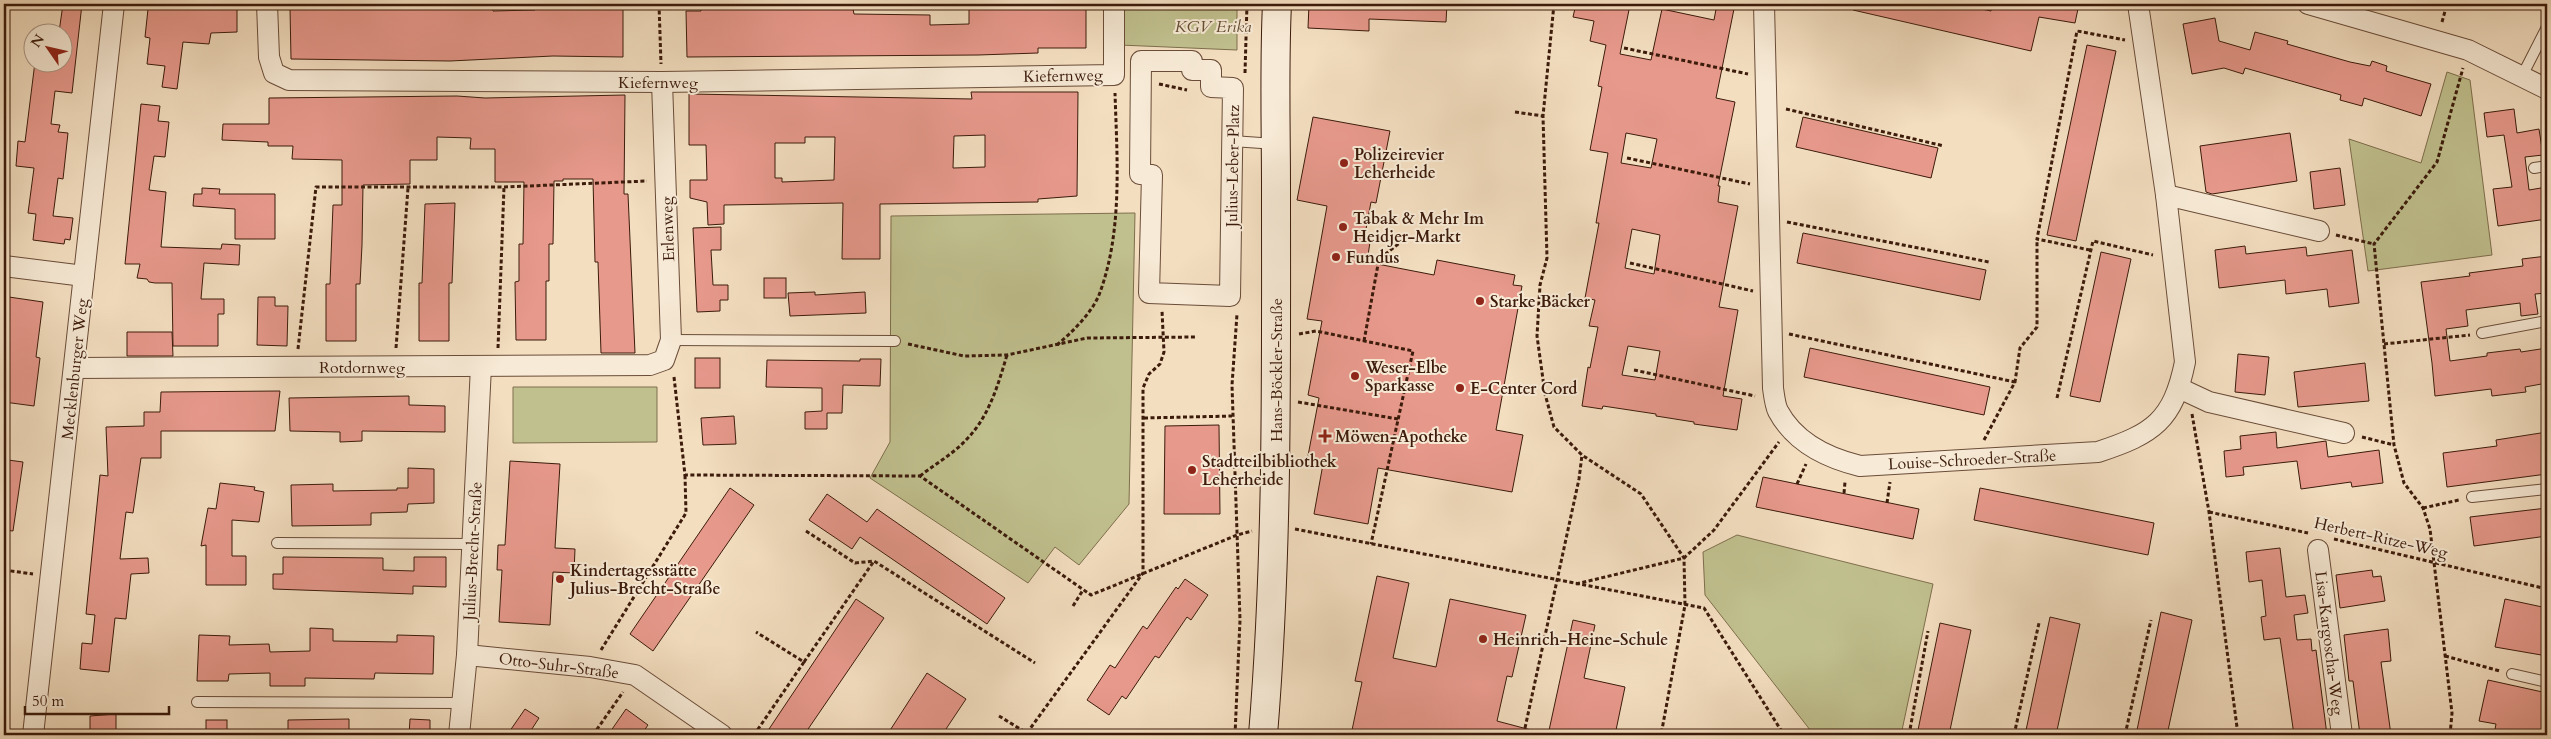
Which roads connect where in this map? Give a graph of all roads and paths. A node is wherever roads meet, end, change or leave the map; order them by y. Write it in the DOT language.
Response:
graph roads {
  1 [pos="114,4"];
  2 [pos="267,4"];
  3 [pos="659,4"];
  4 [pos="1114,4"];
  5 [pos="1247,4"];
  6 [pos="1277,4"];
  7 [pos="1554,4"];
  8 [pos="1764,4"];
  9 [pos="2138,4"];
  10 [pos="2308,4"];
  11 [pos="2547,27"];
  12 [pos="2144,43"];
  13 [pos="1624,48"];
  14 [pos="2468,50"];
  15 [pos="1114,74"];
  16 [pos="1244,75"];
  17 [pos="2522,76"];
  18 [pos="1765,78"];
  19 [pos="662,82"];
  20 [pos="2547,88"];
  21 [pos="1766,104"];
  22 [pos="1515,112"];
  23 [pos="1543,116"];
  24 [pos="1232,141"];
  25 [pos="1276,144"];
  26 [pos="1944,146"];
  27 [pos="1627,158"];
  28 [pos="2547,166"];
  29 [pos="2534,168"];
  30 [pos="665,181"];
  31 [pos="504,187"];
  32 [pos="408,188"];
  33 [pos="1768,188"];
  34 [pos="2166,195"];
  35 [pos="1769,218"];
  36 [pos="2318,231"];
  37 [pos="1406,238"];
  38 [pos="2037,239"];
  39 [pos="2374,244"];
  40 [pos="2090,250"];
  41 [pos="2173,260"];
  42 [pos="1989,262"];
  43 [pos="1630,263"];
  44 [pos="4,266"];
  45 [pos="84,276"];
  46 [pos="1162,293"];
  47 [pos="1770,295"];
  48 [pos="1238,304"];
  49 [pos="2547,321"];
  50 [pos="1771,330"];
  51 [pos="2482,333"];
  52 [pos="1197,337"];
  53 [pos="1276,337"];
  54 [pos="1163,338"];
  55 [pos="671,340"];
  56 [pos="1364,340"];
  57 [pos="895,341"];
  58 [pos="2384,344"];
  59 [pos="1057,345"];
  60 [pos="1007,356"];
  61 [pos="657,362"];
  62 [pos="395,366"];
  63 [pos="489,366"];
  64 [pos="296,367"];
  65 [pos="74,368"];
  66 [pos="1634,370"];
  67 [pos="2014,382"];
  68 [pos="2179,388"];
  69 [pos="1276,398"];
  70 [pos="2057,398"];
  71 [pos="1776,400"];
  72 [pos="1232,416"];
  73 [pos="1144,418"];
  74 [pos="1398,419"];
  75 [pos="1790,427"];
  76 [pos="2344,433"];
  77 [pos="2394,445"];
  78 [pos="1582,455"];
  79 [pos="1974,459"];
  80 [pos="685,475"];
  81 [pos="920,476"];
  82 [pos="2547,489"];
  83 [pos="2472,497"];
  84 [pos="2423,508"];
  85 [pos="2209,512"];
  86 [pos="1275,525"];
  87 [pos="806,531"];
  88 [pos="1237,535"];
  89 [pos="2321,541"];
  90 [pos="277,543"];
  91 [pos="472,544"];
  92 [pos="1371,544"];
  93 [pos="1684,558"];
  94 [pos="874,561"];
  95 [pos="2433,561"];
  96 [pos="4,570"];
  97 [pos="1143,573"];
  98 [pos="50,576"];
  99 [pos="1558,581"];
  100 [pos="1574,584"];
  101 [pos="2547,589"];
  102 [pos="1083,590"];
  103 [pos="1684,605"];
  104 [pos="1072,606"];
  105 [pos="2151,620"];
  106 [pos="2039,623"];
  107 [pos="1928,631"];
  108 [pos="756,632"];
  109 [pos="467,655"];
  110 [pos="2445,656"];
  111 [pos="804,662"];
  112 [pos="1034,663"];
  113 [pos="590,667"];
  114 [pos="2512,674"];
  115 [pos="635,675"];
  116 [pos="2547,682"];
  117 [pos="197,702"];
  118 [pos="462,703"];
  119 [pos="999,716"];
  120 [pos="1525,728"];
  121 [pos="1028,734"];
  122 [pos="33,735"];
  123 [pos="459,735"];
  124 [pos="593,735"];
  125 [pos="722,735"];
  126 [pos="754,735"];
  127 [pos="1235,735"];
  128 [pos="1263,735"];
  129 [pos="1661,735"];
  130 [pos="1784,735"];
  131 [pos="1909,735"];
  132 [pos="2014,735"];
  133 [pos="2125,735"];
  134 [pos="2238,735"];
  135 [pos="2342,735"];
  136 [pos="2450,735"];
  1 -- 45 [label="street, Mecklenburger Weg"];
  2 -- 19 [label="street, Kiefernweg"];
  3 -- 19 [label="path"];
  4 -- 15 [label="street"];
  5 -- 16 [label="path"];
  6 -- 25 [label="street, Hans-Böckler-Straße"];
  7 -- 23 [label="path"];
  8 -- 18 [label="street, Louise-Schroeder-Straße"];
  9 -- 12 [label="street, Louise-Schroeder-Straße"];
  10 -- 14 [label="street"];
  11 -- 17 [label="lane"];
  12 -- 34 [label="street, Louise-Schroeder-Straße"];
  12 -- 38 [label="path"];
  13 -- 18 [label="path"];
  14 -- 17 [label="street"];
  14 -- 39 [label="path"];
  15 -- 19 [label="street, Kiefernweg"];
  15 -- 59 [label="path"];
  17 -- 20 [label="street"];
  18 -- 21 [label="street, Louise-Schroeder-Straße"];
  19 -- 30 [label="street, Erlenweg"];
  21 -- 26 [label="path"];
  21 -- 33 [label="street, Louise-Schroeder-Straße"];
  22 -- 23 [label="path"];
  23 -- 78 [label="path"];
  24 -- 25 [label="lane"];
  24 -- 46 [label="street, Julius-Leber-Platz"];
  24 -- 46 [label="street, Julius-Leber-Platz"];
  25 -- 53 [label="street, Hans-Böckler-Straße"];
  27 -- 33 [label="path"];
  28 -- 29 [label="lane"];
  30 -- 31 [label="path"];
  30 -- 55 [label="street, Erlenweg"];
  31 -- 32 [label="path"];
  31 -- 63 [label="path"];
  32 -- 62 [label="path"];
  32 -- 64 [label="path"];
  33 -- 35 [label="street, Louise-Schroeder-Straße"];
  34 -- 36 [label="street"];
  34 -- 41 [label="street, Louise-Schroeder-Straße"];
  35 -- 42 [label="path"];
  35 -- 47 [label="street, Louise-Schroeder-Straße"];
  36 -- 39 [label="path"];
  37 -- 56 [label="path"];
  38 -- 40 [label="path"];
  38 -- 67 [label="path"];
  39 -- 58 [label="path"];
  40 -- 41 [label="path"];
  40 -- 70 [label="path"];
  41 -- 68 [label="street, Louise-Schroeder-Straße"];
  43 -- 47 [label="path"];
  44 -- 45 [label="street"];
  45 -- 65 [label="street, Mecklenburger Weg"];
  46 -- 54 [label="path"];
  47 -- 50 [label="street, Louise-Schroeder-Straße"];
  48 -- 72 [label="path"];
  49 -- 51 [label="lane"];
  50 -- 67 [label="path"];
  50 -- 71 [label="street, Louise-Schroeder-Straße"];
  51 -- 58 [label="path"];
  52 -- 54 [label="path"];
  53 -- 56 [label="path"];
  53 -- 69 [label="street, Hans-Böckler-Straße"];
  54 -- 59 [label="path"];
  54 -- 73 [label="path"];
  55 -- 57 [label="lane"];
  55 -- 61 [label="street, Erlenweg"];
  56 -- 74 [label="path"];
  57 -- 60 [label="path"];
  58 -- 77 [label="path"];
  59 -- 60 [label="path"];
  60 -- 81 [label="path"];
  61 -- 63 [label="street, Rotdornweg"];
  61 -- 80 [label="path"];
  62 -- 63 [label="street, Rotdornweg"];
  62 -- 64 [label="street, Rotdornweg"];
  63 -- 91 [label="street, Julius-Brecht-Straße"];
  64 -- 65 [label="street, Rotdornweg"];
  65 -- 98 [label="street, Mecklenburger Weg"];
  66 -- 71 [label="path"];
  67 -- 79 [label="path"];
  68 -- 76 [label="street"];
  68 -- 79 [label="street, Louise-Schroeder-Straße"];
  68 -- 85 [label="path"];
  69 -- 74 [label="path"];
  69 -- 86 [label="street, Hans-Böckler-Straße"];
  71 -- 75 [label="street, Louise-Schroeder-Straße"];
  72 -- 73 [label="path"];
  72 -- 88 [label="path"];
  73 -- 97 [label="path"];
  74 -- 92 [label="path"];
  75 -- 79 [label="street, Louise-Schroeder-Straße"];
  75 -- 93 [label="path"];
  76 -- 77 [label="path"];
  77 -- 84 [label="path"];
  78 -- 93 [label="path"];
  78 -- 99 [label="path"];
  80 -- 81 [label="path"];
  80 -- 113 [label="path"];
  81 -- 102 [label="path"];
  82 -- 83 [label="lane"];
  83 -- 84 [label="path"];
  84 -- 95 [label="path"];
  85 -- 89 [label="path, Herbert-Ritze-Weg"];
  85 -- 134 [label="path"];
  86 -- 88 [label="path"];
  86 -- 92 [label="path"];
  86 -- 128 [label="street, Hans-Böckler-Straße"];
  87 -- 94 [label="path"];
  88 -- 97 [label="path"];
  88 -- 127 [label="path"];
  89 -- 95 [label="path, Herbert-Ritze-Weg"];
  89 -- 135 [label="street, Lisa-Kargoscha-Weg"];
  90 -- 91 [label="lane"];
  91 -- 109 [label="street, Julius-Brecht-Straße"];
  92 -- 99 [label="path"];
  93 -- 100 [label="path"];
  93 -- 103 [label="path"];
  94 -- 111 [label="path"];
  94 -- 112 [label="path"];
  95 -- 101 [label="path, Herbert-Ritze-Weg"];
  95 -- 110 [label="path"];
  96 -- 98 [label="path"];
  97 -- 102 [label="path"];
  97 -- 121 [label="path"];
  98 -- 122 [label="street, Mecklenburger Weg"];
  99 -- 100 [label="path"];
  99 -- 120 [label="path"];
  100 -- 103 [label="path"];
  102 -- 104 [label="path"];
  103 -- 129 [label="path"];
  103 -- 130 [label="path"];
  105 -- 133 [label="path"];
  106 -- 132 [label="path"];
  107 -- 131 [label="path"];
  108 -- 111 [label="path"];
  109 -- 113 [label="street, Otto-Suhr-Straße"];
  109 -- 118 [label="street, Julius-Brecht-Straße"];
  110 -- 114 [label="path"];
  110 -- 136 [label="path"];
  111 -- 126 [label="path"];
  113 -- 115 [label="street, Otto-Suhr-Straße"];
  114 -- 116 [label="lane"];
  115 -- 124 [label="path"];
  115 -- 125 [label="street, Otto-Suhr-Straße"];
  117 -- 118 [label="lane"];
  118 -- 123 [label="street, Julius-Brecht-Straße"];
  119 -- 121 [label="path"];
}
